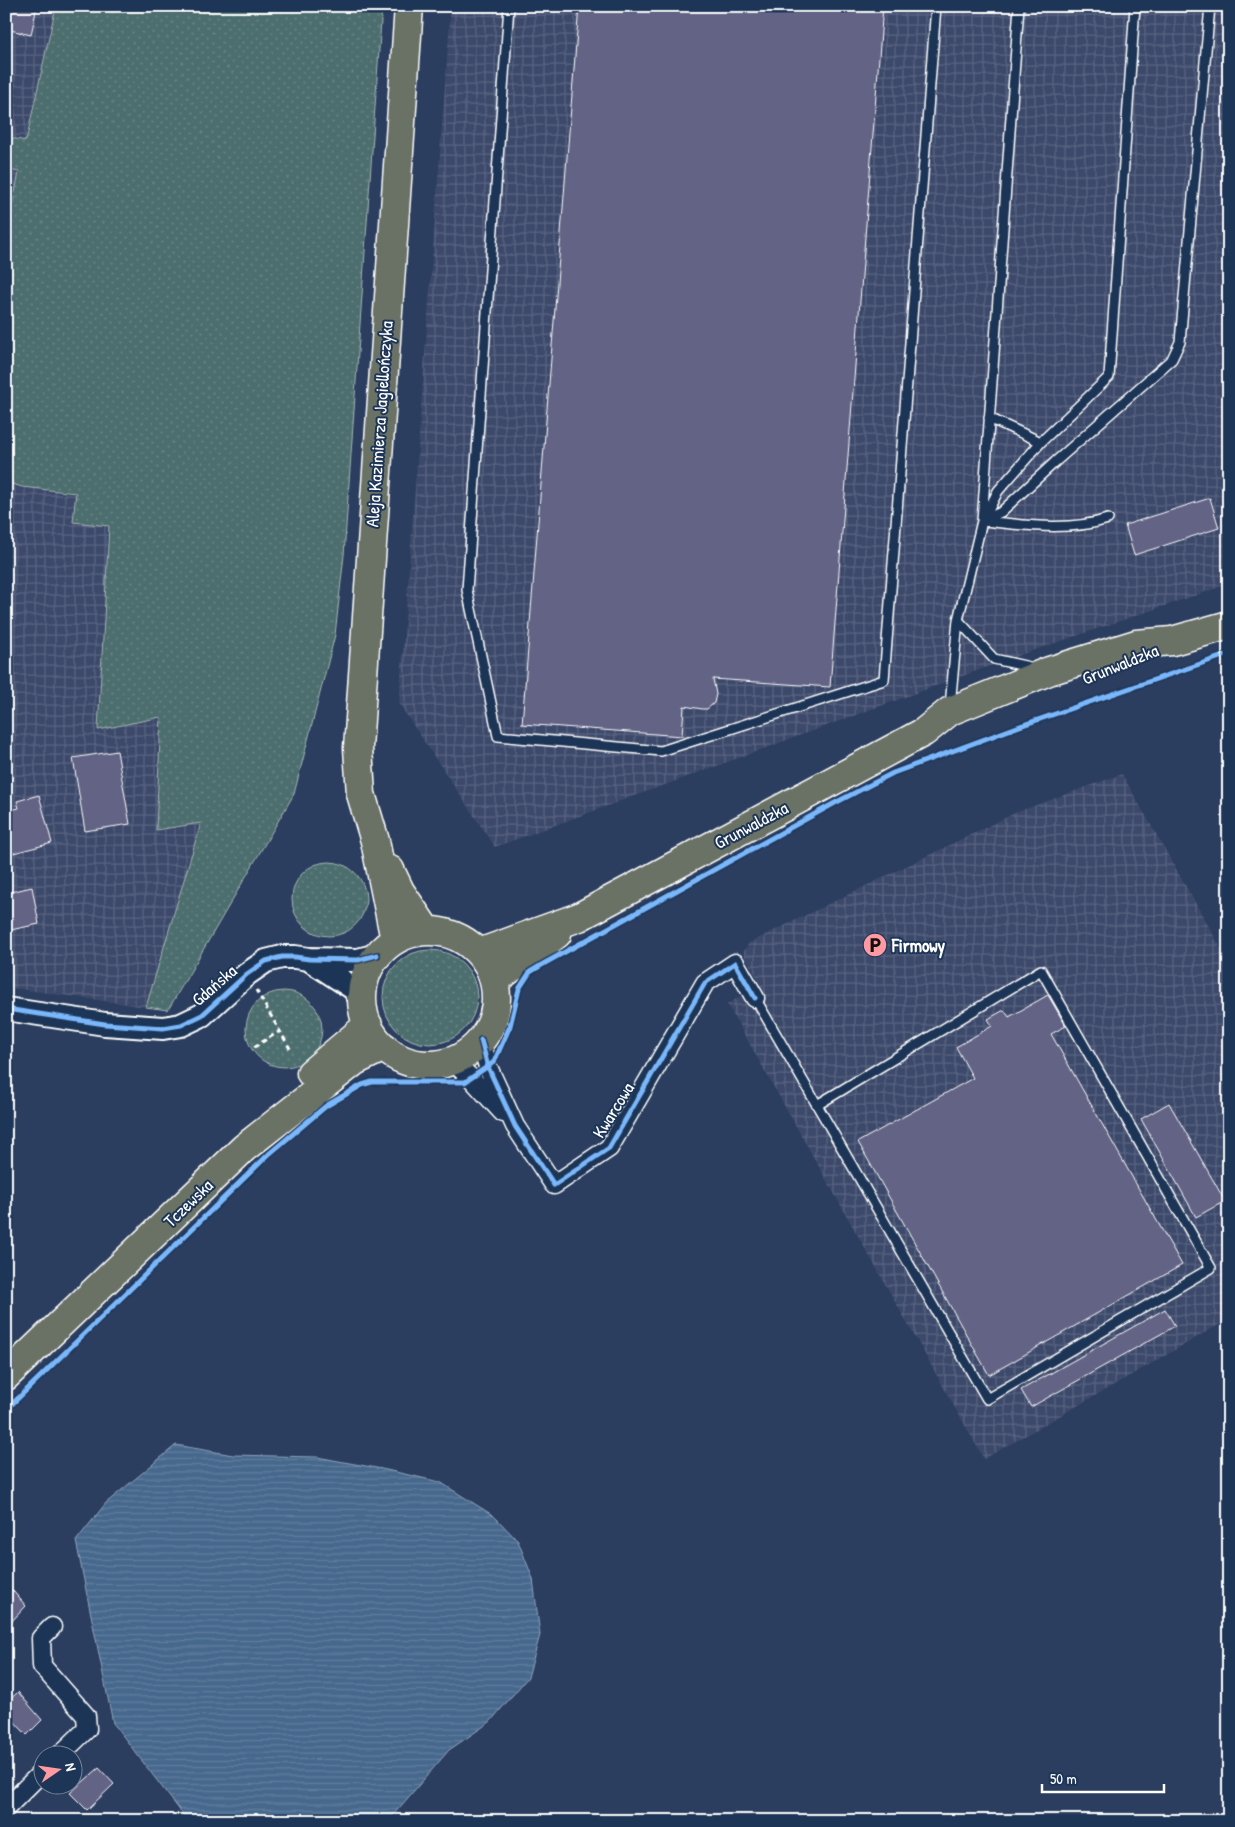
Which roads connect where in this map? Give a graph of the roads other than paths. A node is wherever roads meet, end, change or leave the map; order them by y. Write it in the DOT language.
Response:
graph roads {
  1 [pos="408,6"];
  2 [pos="509,6"];
  3 [pos="936,6"];
  4 [pos="1019,6"];
  5 [pos="1135,6"];
  6 [pos="1210,6"];
  7 [pos="989,418"];
  8 [pos="1040,442"];
  9 [pos="1108,519"];
  10 [pos="982,521"];
  11 [pos="958,620"];
  12 [pos="1229,625"];
  13 [pos="1172,641"];
  14 [pos="1049,671"];
  15 [pos="950,711"];
  16 [pos="924,732"];
  17 [pos="375,841"];
  18 [pos="578,918"];
  19 [pos="427,931"];
  20 [pos="386,948"];
  21 [pos="478,952"];
  22 [pos="309,959"];
  23 [pos="494,981"];
  24 [pos="755,998"];
  25 [pos="6,1009"];
  26 [pos="365,1013"];
  27 [pos="481,1040"];
  28 [pos="384,1047"];
  29 [pos="452,1061"];
  30 [pos="817,1105"];
  31 [pos="515,1126"];
  32 [pos="6,1353"];
  33 [pos="6,1376"];
  34 [pos="52,1627"];
  35 [pos="70,1744"];
  36 [pos="32,1782"];
  37 [pos="6,1808"];
  1 -- 17 [label="main road, Aleja Kazimierza Jagiellończyka"];
  2 -- 3 [label="lane"];
  4 -- 7 [label="lane"];
  5 -- 8 [label="lane"];
  6 -- 10 [label="lane"];
  7 -- 8 [label="lane"];
  7 -- 10 [label="lane"];
  8 -- 10 [label="lane"];
  9 -- 10 [label="lane"];
  10 -- 11 [label="lane"];
  11 -- 14 [label="lane"];
  11 -- 15 [label="lane"];
  12 -- 13 [label="main road, Grunwaldzka"];
  13 -- 14 [label="main road, Grunwaldzka"];
  13 -- 16 [label="main road, Grunwaldzka"];
  14 -- 15 [label="main road, Grunwaldzka"];
  15 -- 16 [label="main road, Grunwaldzka"];
  16 -- 18 [label="main road, Grunwaldzka"];
  17 -- 19 [label="main road, Aleja Kazimierza Jagiellończyka"];
  17 -- 20 [label="main road, Aleja Kazimierza Jagiellończyka"];
  18 -- 21 [label="main road, Grunwaldzka"];
  18 -- 23 [label="main road, Grunwaldzka"];
  19 -- 20 [label="main road"];
  19 -- 21 [label="main road"];
  20 -- 22 [label="street, Gdańska"];
  20 -- 26 [label="main road"];
  21 -- 23 [label="main road"];
  22 -- 25 [label="street, Gdańska"];
  22 -- 26 [label="street, Gdańska"];
  23 -- 27 [label="main road"];
  24 -- 30 [label="lane"];
  24 -- 31 [label="street, Kwarcowa"];
  26 -- 28 [label="main road"];
  26 -- 32 [label="main road, Tczewska"];
  27 -- 29 [label="main road"];
  27 -- 31 [label="street, Kwarcowa"];
  28 -- 29 [label="main road"];
  28 -- 33 [label="main road, Tczewska"];
  29 -- 31 [label="street, Kwarcowa"];
  30 -- 30 [label="lane"];
  34 -- 35 [label="street"];
  36 -- 37 [label="street"];
}
